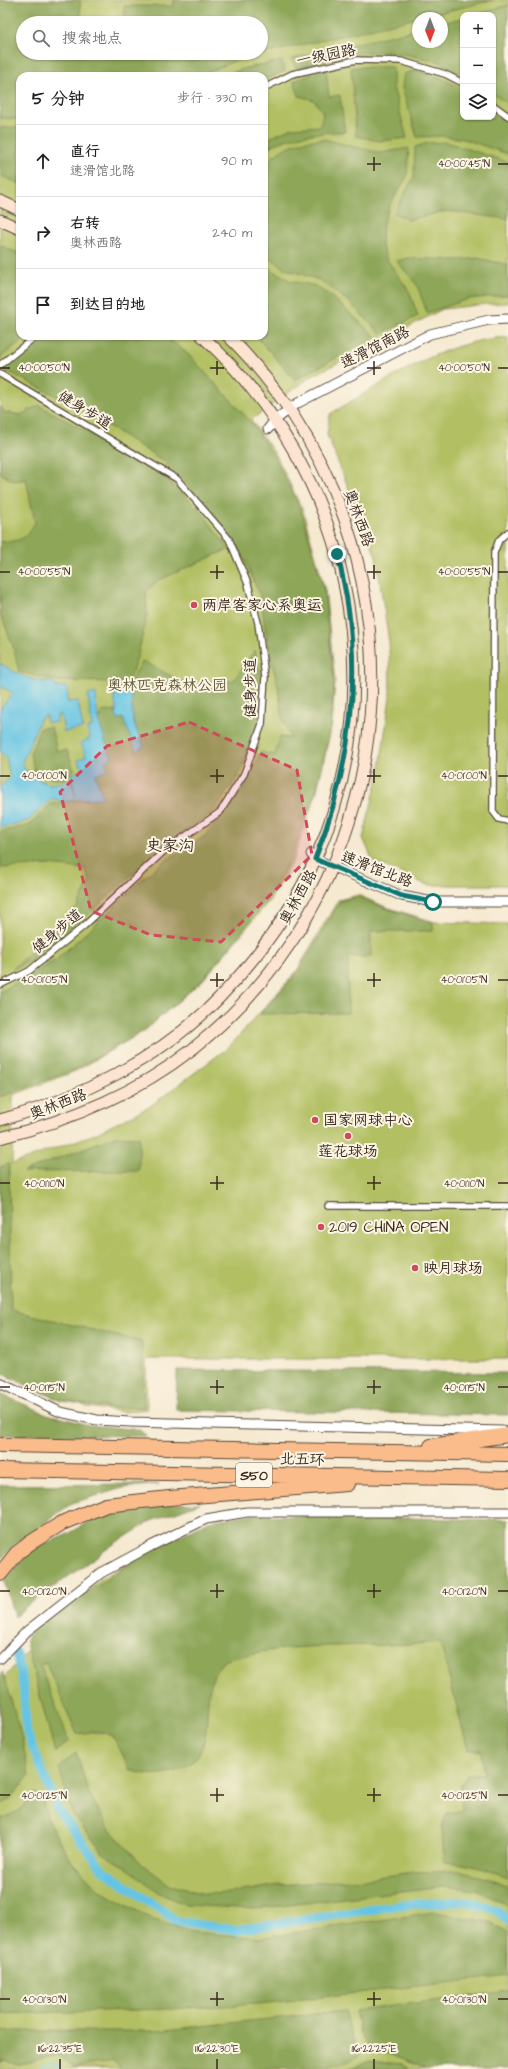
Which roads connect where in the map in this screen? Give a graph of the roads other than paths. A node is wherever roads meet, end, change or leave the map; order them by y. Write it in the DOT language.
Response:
graph roads {
  1 [pos="460,82"];
  2 [pos="268,86"];
  3 [pos="496,107"];
  4 [pos="508,116"];
  5 [pos="0,201"];
  6 [pos="16,208"];
  7 [pos="0,220"];
  8 [pos="16,227"];
  9 [pos="508,320"];
  10 [pos="31,340"];
  11 [pos="206,340"];
  12 [pos="232,340"];
  13 [pos="0,365"];
  14 [pos="0,374"];
  15 [pos="289,410"];
  16 [pos="272,424"];
  17 [pos="508,532"];
  18 [pos="508,821"];
  19 [pos="313,856"];
  20 [pos="332,866"];
  21 [pos="508,902"];
  22 [pos="0,985"];
  23 [pos="0,1120"];
  24 [pos="0,1138"];
  25 [pos="328,1206"];
  26 [pos="508,1206"];
  27 [pos="0,1383"];
  28 [pos="508,1431"];
  29 [pos="508,1434"];
  30 [pos="0,1445"];
  31 [pos="391,1452"];
  32 [pos="508,1454"];
  33 [pos="0,1470"];
  34 [pos="431,1478"];
  35 [pos="508,1479"];
  36 [pos="508,1512"];
  37 [pos="0,1574"];
  38 [pos="0,1659"];
  1 -- 2 [label="street, 一级园路"];
  3 -- 4 [label="street"];
  5 -- 6 [label="main road"];
  7 -- 8 [label="main road"];
  9 -- 15 [label="street, 速滑馆南路"];
  10 -- 13 [label="street"];
  11 -- 16 [label="main road, 奥林西路"];
  12 -- 15 [label="main road, 奥林西路"];
  14 -- 22 [label="street, 健身步道"];
  15 -- 16 [label="street, 速滑馆南路"];
  15 -- 20 [label="main road, 奥林西路"];
  16 -- 19 [label="main road, 奥林西路"];
  17 -- 18 [label="street"];
  19 -- 20 [label="street, 速滑馆北路"];
  19 -- 23 [label="main road, 奥林西路"];
  20 -- 21 [label="street, 速滑馆北路"];
  20 -- 24 [label="main road, 奥林西路"];
  25 -- 26 [label="street"];
  27 -- 28 [label="street"];
  29 -- 31 [label="highway"];
  30 -- 31 [label="highway, 北五环 / S50"];
  31 -- 32 [label="highway, 北五环 / S50"];
  33 -- 34 [label="highway, 北五环 / S50"];
  34 -- 35 [label="highway, 北五环 / S50"];
  34 -- 37 [label="highway"];
  36 -- 38 [label="street"];
}
